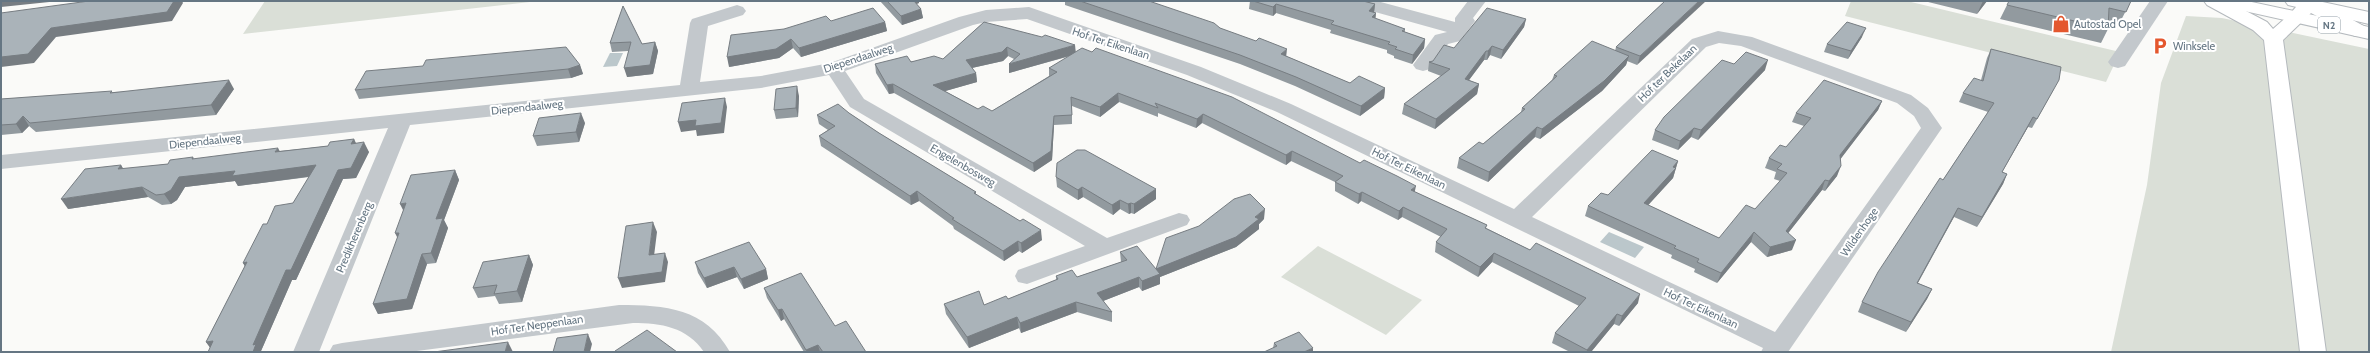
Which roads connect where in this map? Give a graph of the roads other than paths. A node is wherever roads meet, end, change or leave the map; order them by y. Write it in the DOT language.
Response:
graph roads {
  1 [pos="1356,1"];
  2 [pos="1477,1"];
  3 [pos="2159,1"];
  4 [pos="2213,1"];
  5 [pos="2222,1"];
  6 [pos="2302,6"];
  7 [pos="1034,7"];
  8 [pos="736,11"];
  9 [pos="2366,28"];
  10 [pos="1459,29"];
  11 [pos="2273,39"];
  12 [pos="2118,62"];
  13 [pos="1423,65"];
  14 [pos="834,68"];
  15 [pos="689,90"];
  16 [pos="1922,112"];
  17 [pos="402,121"];
  18 [pos="1,162"];
  19 [pos="1179,220"];
  20 [pos="1516,220"];
  21 [pos="1105,247"];
  22 [pos="1027,276"];
  23 [pos="1777,348"];
  24 [pos="306,352"];
  25 [pos="342,352"];
  26 [pos="717,352"];
  27 [pos="2313,352"];
  1 -- 10 [label="street"];
  2 -- 10 [label="street"];
  3 -- 12 [label="street"];
  4 -- 11 [label="main road"];
  5 -- 6 [label="main road, N2"];
  6 -- 9 [label="main road, N2"];
  6 -- 11 [label="main road"];
  7 -- 14 [label="street, Diependaalweg"];
  7 -- 20 [label="street, Hof Ter Eikenlaan"];
  8 -- 15 [label="street"];
  10 -- 13 [label="street"];
  11 -- 27 [label="main road"];
  14 -- 15 [label="street, Diependaalweg"];
  14 -- 21 [label="street, Engelenbosweg"];
  15 -- 17 [label="street, Diependaalweg"];
  16 -- 20 [label="street, Hof ter Bekelaan"];
  16 -- 23 [label="street, Wildenhoge"];
  17 -- 18 [label="street, Diependaalweg"];
  17 -- 24 [label="street, Predikherenberg"];
  19 -- 21 [label="street"];
  20 -- 23 [label="street, Hof Ter Eikenlaan"];
  21 -- 22 [label="street"];
  25 -- 26 [label="street, Hof Ter Neppenlaan"];
}
